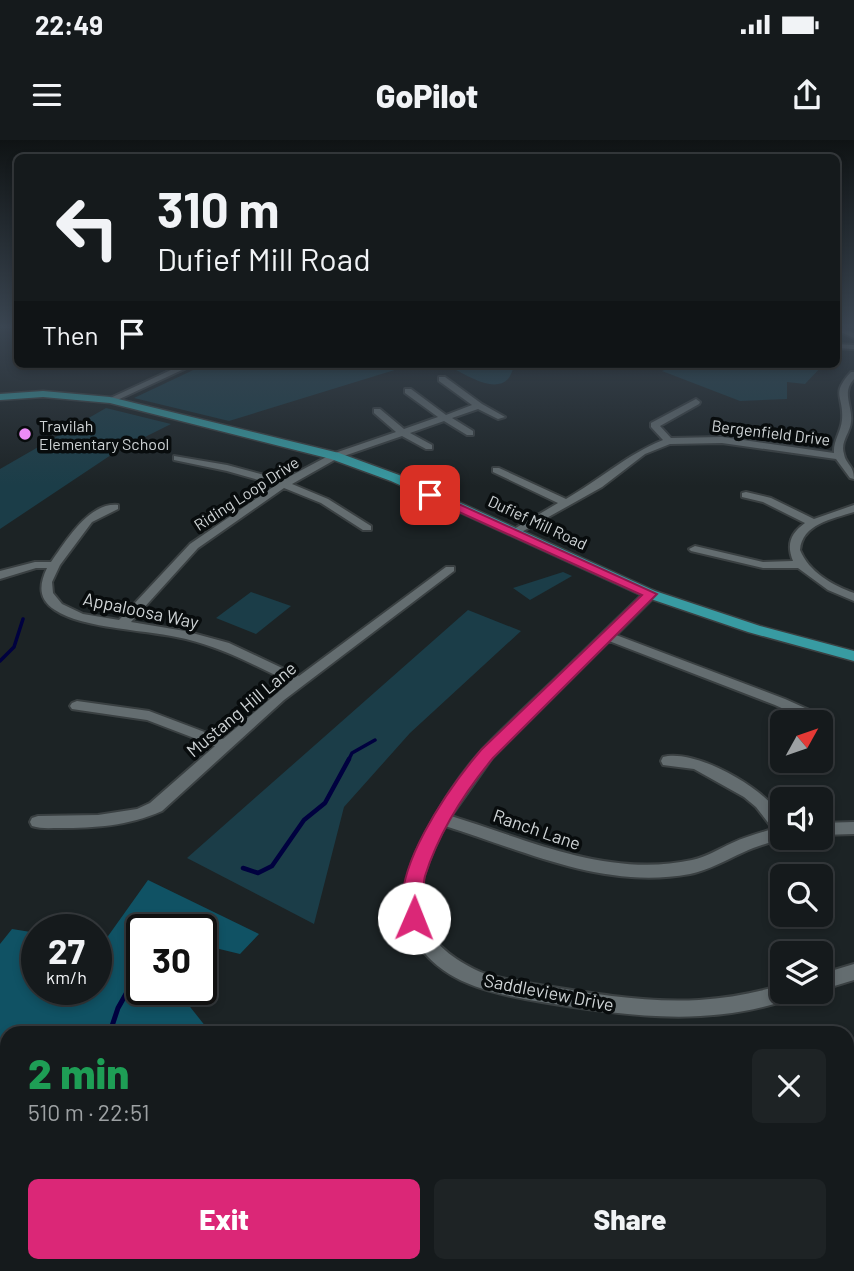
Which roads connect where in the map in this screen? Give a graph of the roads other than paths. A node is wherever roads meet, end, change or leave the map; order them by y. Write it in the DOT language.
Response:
graph roads {
  1 [pos="153,381"];
  2 [pos="444,381"];
  3 [pos="848,381"];
  4 [pos="408,391"];
  5 [pos="0,397"];
  6 [pos="110,400"];
  7 [pos="696,402"];
  8 [pos="480,407"];
  9 [pos="377,411"];
  10 [pos="443,417"];
  11 [pos="501,417"];
  12 [pos="851,421"];
  13 [pos="401,432"];
  14 [pos="470,433"];
  15 [pos="669,441"];
  16 [pos="429,447"];
  17 [pos="335,456"];
  18 [pos="839,457"];
  19 [pos="177,458"];
  20 [pos="496,470"];
  21 [pos="854,475"];
  22 [pos="282,485"];
  23 [pos="746,495"];
  24 [pos="566,503"];
  25 [pos="114,507"];
  26 [pos="854,508"];
  27 [pos="814,523"];
  28 [pos="367,528"];
  29 [pos="514,532"];
  30 [pos="695,549"];
  31 [pos="801,564"];
  32 [pos="54,565"];
  33 [pos="450,569"];
  34 [pos="0,575"];
  35 [pos="650,594"];
  36 [pos="854,597"];
  37 [pos="122,624"];
  38 [pos="607,636"];
  39 [pos="854,656"];
  40 [pos="301,682"];
  41 [pos="78,706"];
  42 [pos="798,710"];
  43 [pos="226,745"];
  44 [pos="668,761"];
  45 [pos="770,815"];
  46 [pos="440,819"];
  47 [pos="38,822"];
  48 [pos="854,828"];
  49 [pos="833,829"];
  50 [pos="770,836"];
  51 [pos="854,972"];
  52 [pos="833,978"];
  53 [pos="770,997"];
  1 -- 6 [label="street"];
  2 -- 8 [label="street"];
  3 -- 12 [label="street"];
  4 -- 10 [label="street"];
  5 -- 6 [label="main road, Dufief Mill Road"];
  6 -- 17 [label="main road, Dufief Mill Road"];
  7 -- 15 [label="street"];
  8 -- 10 [label="street, Riding Loop Drive"];
  8 -- 11 [label="street"];
  9 -- 13 [label="street"];
  10 -- 13 [label="street, Riding Loop Drive"];
  10 -- 14 [label="street"];
  12 -- 18 [label="street"];
  13 -- 16 [label="street"];
  13 -- 17 [label="street, Riding Loop Drive"];
  15 -- 18 [label="street, Bergenfield Drive"];
  15 -- 24 [label="street, Bergenfield Drive"];
  17 -- 22 [label="street, Riding Loop Drive"];
  17 -- 29 [label="main road, Dufief Mill Road"];
  18 -- 21 [label="street"];
  19 -- 22 [label="street"];
  20 -- 24 [label="street"];
  22 -- 28 [label="street"];
  22 -- 37 [label="street, Riding Loop Drive"];
  23 -- 27 [label="street"];
  24 -- 29 [label="street, Bergenfield Drive"];
  25 -- 32 [label="street"];
  26 -- 27 [label="street"];
  27 -- 31 [label="street"];
  29 -- 35 [label="main road, Dufief Mill Road"];
  30 -- 31 [label="street"];
  31 -- 36 [label="street"];
  32 -- 34 [label="street"];
  32 -- 37 [label="street, Appaloosa Way"];
  33 -- 40 [label="street, Mustang Hill Lane"];
  35 -- 38 [label="street, Saddleview Drive"];
  35 -- 39 [label="main road, Dufief Mill Road"];
  37 -- 40 [label="street, Appaloosa Way"];
  38 -- 42 [label="street"];
  38 -- 46 [label="street, Saddleview Drive"];
  40 -- 43 [label="street, Mustang Hill Lane"];
  41 -- 43 [label="street"];
  43 -- 47 [label="street, Mustang Hill Lane"];
  44 -- 45 [label="street"];
  46 -- 50 [label="street, Ranch Lane"];
  46 -- 53 [label="street, Saddleview Drive"];
  48 -- 49 [label="street"];
  51 -- 52 [label="street"];
}
